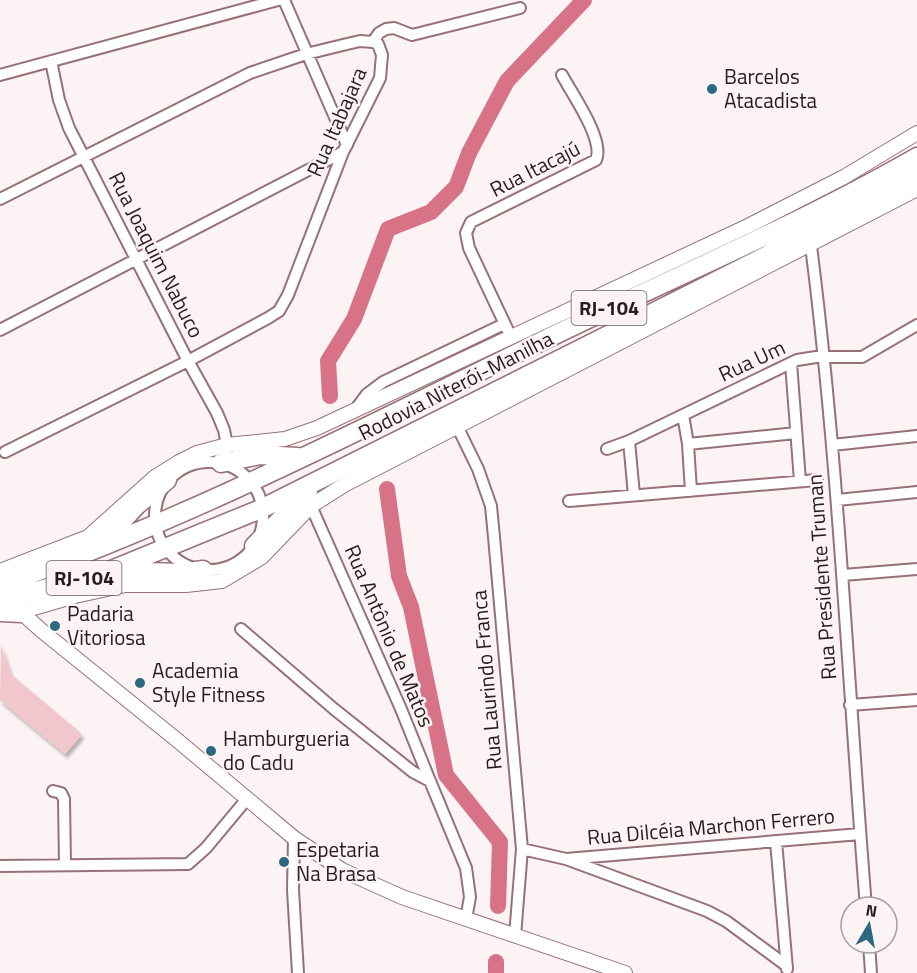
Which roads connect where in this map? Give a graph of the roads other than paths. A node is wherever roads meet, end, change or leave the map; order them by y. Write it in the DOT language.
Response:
graph roads {
  1 [pos="278,0"];
  2 [pos="284,0"];
  3 [pos="520,8"];
  4 [pos="374,42"];
  5 [pos="306,54"];
  6 [pos="51,61"];
  7 [pos="0,75"];
  8 [pos="562,75"];
  9 [pos="917,133"];
  10 [pos="345,148"];
  11 [pos="84,156"];
  12 [pos="917,157"];
  13 [pos="917,173"];
  14 [pos="917,189"];
  15 [pos="0,199"];
  16 [pos="806,248"];
  17 [pos="135,258"];
  18 [pos="760,259"];
  19 [pos="504,324"];
  20 [pos="917,325"];
  21 [pos="0,330"];
  22 [pos="511,337"];
  23 [pos="825,357"];
  24 [pos="188,361"];
  25 [pos="792,363"];
  26 [pos="355,410"];
  27 [pos="683,415"];
  28 [pos="458,426"];
  29 [pos="796,432"];
  30 [pos="917,436"];
  31 [pos="629,441"];
  32 [pos="688,444"];
  33 [pos="832,444"];
  34 [pos="227,445"];
  35 [pos="607,449"];
  36 [pos="5,452"];
  37 [pos="300,458"];
  38 [pos="221,463"];
  39 [pos="324,478"];
  40 [pos="167,480"];
  41 [pos="817,480"];
  42 [pos="251,481"];
  43 [pos="800,481"];
  44 [pos="691,491"];
  45 [pos="917,492"];
  46 [pos="634,495"];
  47 [pos="837,500"];
  48 [pos="569,501"];
  49 [pos="311,506"];
  50 [pos="263,508"];
  51 [pos="155,526"];
  52 [pos="254,546"];
  53 [pos="96,549"];
  54 [pos="165,549"];
  55 [pos="917,569"];
  56 [pos="203,570"];
  57 [pos="0,571"];
  58 [pos="110,571"];
  59 [pos="222,575"];
  60 [pos="843,575"];
  61 [pos="0,585"];
  62 [pos="0,601"];
  63 [pos="56,602"];
  64 [pos="0,612"];
  65 [pos="22,613"];
  66 [pos="0,617"];
  67 [pos="241,628"];
  68 [pos="42,631"];
  69 [pos="917,700"];
  70 [pos="850,705"];
  71 [pos="430,782"];
  72 [pos="53,791"];
  73 [pos="246,800"];
  74 [pos="860,834"];
  75 [pos="294,838"];
  76 [pos="776,841"];
  77 [pos="522,849"];
  78 [pos="566,859"];
  79 [pos="65,864"];
  80 [pos="0,866"];
  81 [pos="865,895"];
  82 [pos="466,919"];
  83 [pos="515,936"];
  84 [pos="870,955"];
  85 [pos="787,970"];
  86 [pos="298,973"];
  87 [pos="625,973"];
  88 [pos="872,973"];
  1 -- 6 [label="street"];
  2 -- 5 [label="street"];
  3 -- 4 [label="street"];
  4 -- 5 [label="street, Rua Itabajara"];
  4 -- 10 [label="street, Rua Itabajara"];
  5 -- 10 [label="street"];
  5 -- 11 [label="street, Rua Itabajara"];
  6 -- 7 [label="street"];
  6 -- 11 [label="street, Rua Joaquim Nabuco"];
  8 -- 19 [label="street, Rua Itacajú"];
  9 -- 22 [label="street"];
  10 -- 17 [label="street"];
  10 -- 24 [label="street, Rua Itabajara"];
  11 -- 15 [label="street, Rua Itabajara"];
  11 -- 17 [label="street, Rua Joaquim Nabuco"];
  12 -- 37 [label="highway, Rodovia Niterói-Manilha / RJ-104"];
  13 -- 18 [label="highway, Rodovia Niterói-Manilha / RJ-104"];
  14 -- 16 [label="street"];
  16 -- 18 [label="highway"];
  16 -- 23 [label="street, Rua Presidente Truman"];
  16 -- 28 [label="street"];
  17 -- 21 [label="street"];
  17 -- 24 [label="street, Rua Joaquim Nabuco"];
  18 -- 39 [label="highway, Rodovia Niterói-Manilha / RJ-104"];
  19 -- 22 [label="street"];
  19 -- 26 [label="street"];
  20 -- 23 [label="street, Rua Um"];
  22 -- 26 [label="street"];
  23 -- 25 [label="street, Rua Um"];
  23 -- 33 [label="street, Rua Presidente Truman"];
  24 -- 34 [label="street, Rua Joaquim Nabuco"];
  24 -- 36 [label="street, Rua Itabajara"];
  25 -- 27 [label="street, Rua Um"];
  25 -- 29 [label="street"];
  26 -- 34 [label="street"];
  27 -- 31 [label="street, Rua Um"];
  27 -- 32 [label="street"];
  28 -- 49 [label="street"];
  28 -- 77 [label="street, Rua Laurindo Franca"];
  29 -- 32 [label="street"];
  29 -- 43 [label="street"];
  30 -- 33 [label="street"];
  31 -- 35 [label="street, Rua Um"];
  31 -- 46 [label="street"];
  32 -- 44 [label="street"];
  33 -- 47 [label="street, Rua Presidente Truman"];
  34 -- 38 [label="street"];
  34 -- 57 [label="street"];
  37 -- 38 [label="highway"];
  37 -- 42 [label="highway, Rodovia Niterói-Manilha / RJ-104"];
  38 -- 40 [label="street"];
  38 -- 42 [label="street"];
  39 -- 50 [label="highway, Rodovia Niterói-Manilha / RJ-104"];
  39 -- 52 [label="highway"];
  40 -- 51 [label="street"];
  40 -- 53 [label="highway"];
  41 -- 43 [label="street"];
  42 -- 50 [label="street"];
  42 -- 51 [label="highway, Rodovia Niterói-Manilha / RJ-104"];
  43 -- 44 [label="street"];
  44 -- 46 [label="street"];
  45 -- 47 [label="street"];
  46 -- 48 [label="street"];
  47 -- 60 [label="street, Rua Presidente Truman"];
  49 -- 59 [label="street"];
  49 -- 71 [label="street, Rua Antônio de Matos"];
  50 -- 52 [label="street"];
  50 -- 54 [label="highway, Rodovia Niterói-Manilha / RJ-104"];
  51 -- 53 [label="highway, Rodovia Niterói-Manilha / RJ-104"];
  51 -- 54 [label="street"];
  52 -- 59 [label="street"];
  53 -- 61 [label="highway, Rodovia Niterói-Manilha / RJ-104"];
  54 -- 56 [label="street"];
  54 -- 58 [label="highway, Rodovia Niterói-Manilha / RJ-104"];
  55 -- 60 [label="street"];
  56 -- 58 [label="highway"];
  56 -- 59 [label="street"];
  58 -- 62 [label="highway, Rodovia Niterói-Manilha / RJ-104"];
  59 -- 63 [label="street"];
  60 -- 70 [label="street, Rua Presidente Truman"];
  63 -- 65 [label="street"];
  63 -- 68 [label="street"];
  64 -- 65 [label="highway"];
  65 -- 66 [label="street"];
  65 -- 68 [label="street"];
  67 -- 71 [label="street"];
  68 -- 73 [label="street"];
  69 -- 70 [label="street"];
  70 -- 74 [label="street, Rua Presidente Truman"];
  71 -- 82 [label="street, Rua Antônio de Matos"];
  72 -- 79 [label="street"];
  73 -- 75 [label="street"];
  73 -- 79 [label="street"];
  74 -- 76 [label="street, Rua Dilcéia Marchon Ferrero"];
  74 -- 81 [label="street, Rua Presidente Truman"];
  75 -- 82 [label="street"];
  75 -- 86 [label="street"];
  76 -- 78 [label="street, Rua Dilcéia Marchon Ferrero"];
  76 -- 85 [label="street"];
  77 -- 78 [label="street"];
  77 -- 83 [label="street, Rua Laurindo Franca"];
  78 -- 85 [label="street"];
  79 -- 80 [label="street"];
  82 -- 83 [label="street"];
  83 -- 87 [label="street"];
  84 -- 88 [label="street"];
}
